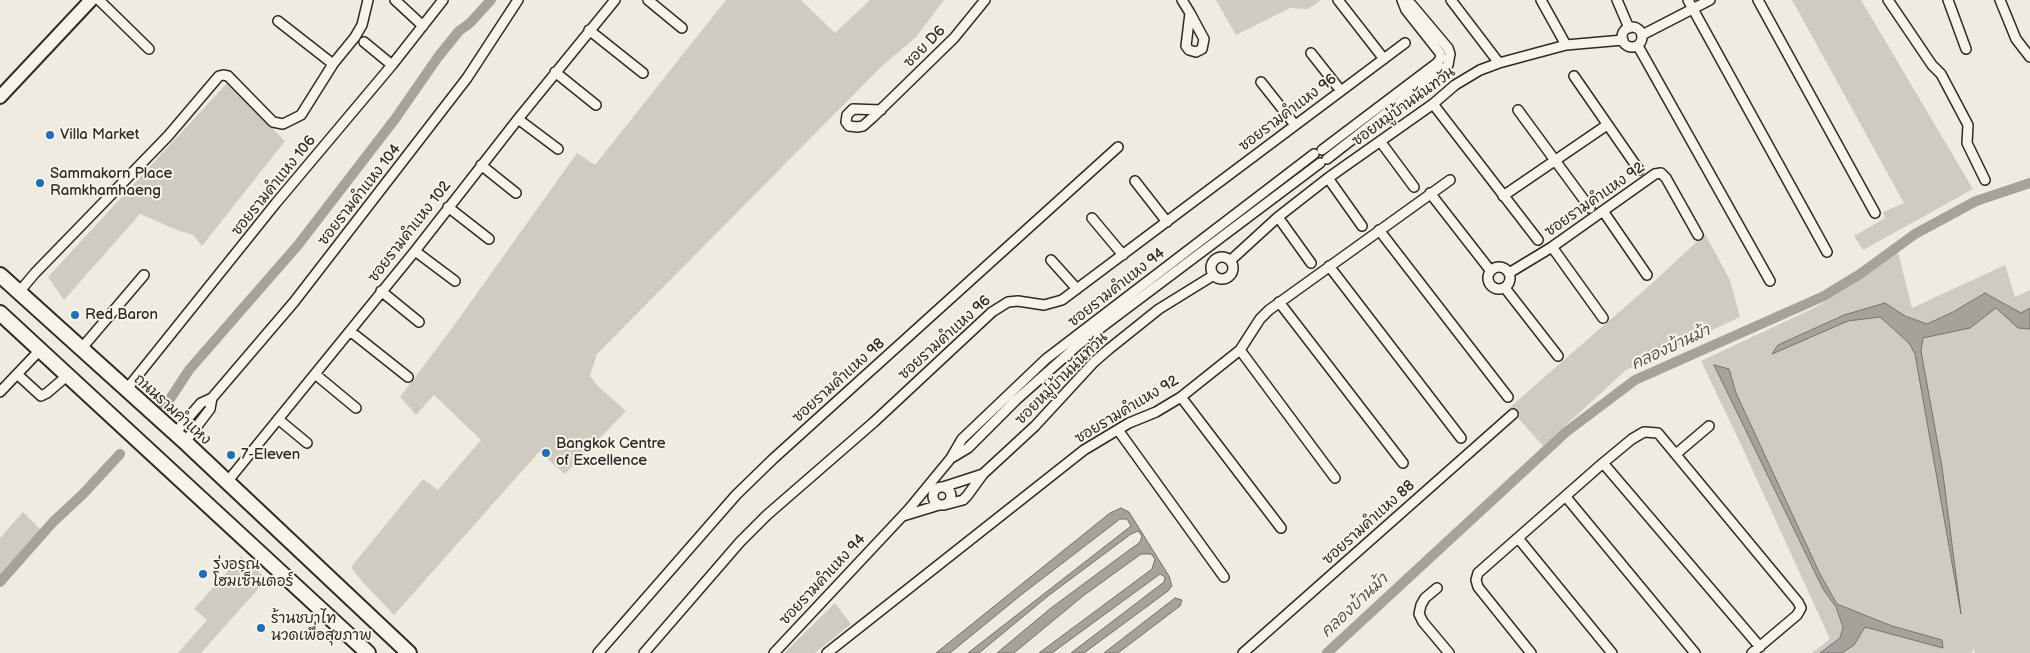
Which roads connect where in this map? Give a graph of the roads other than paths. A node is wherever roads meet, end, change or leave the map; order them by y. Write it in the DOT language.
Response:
graph roads {
  1 [pos="91,0"];
  2 [pos="99,0"];
  3 [pos="368,0"];
  4 [pos="395,0"];
  5 [pos="443,0"];
  6 [pos="518,0"];
  7 [pos="615,0"];
  8 [pos="648,0"];
  9 [pos="985,0"];
  10 [pos="1182,0"];
  11 [pos="1338,0"];
  12 [pos="1402,0"];
  13 [pos="1451,0"];
  14 [pos="1541,0"];
  15 [pos="1616,0"];
  16 [pos="1688,0"];
  17 [pos="1710,0"];
  18 [pos="1758,0"];
  19 [pos="1888,0"];
  20 [pos="1948,0"];
  21 [pos="2000,0"];
  22 [pos="1693,10"];
  23 [pos="1190,13"];
  24 [pos="278,21"];
  25 [pos="423,26"];
  26 [pos="682,28"];
  27 [pos="1629,28"];
  28 [pos="589,30"];
  29 [pos="1642,34"];
  30 [pos="1623,40"];
  31 [pos="364,42"];
  32 [pos="1405,43"];
  33 [pos="1566,45"];
  34 [pos="1638,46"];
  35 [pos="148,48"];
  36 [pos="1966,49"];
  37 [pos="1311,52"];
  38 [pos="2030,57"];
  39 [pos="1384,59"];
  40 [pos="1498,63"];
  41 [pos="333,64"];
  42 [pos="392,65"];
  43 [pos="555,72"];
  44 [pos="644,73"];
  45 [pos="1574,76"];
  46 [pos="1261,82"];
  47 [pos="1341,91"];
  48 [pos="0,97"];
  49 [pos="596,104"];
  50 [pos="1432,104"];
  51 [pos="881,110"];
  52 [pos="1518,110"];
  53 [pos="518,118"];
  54 [pos="1295,125"];
  55 [pos="1608,125"];
  56 [pos="1380,141"];
  57 [pos="1118,147"];
  58 [pos="558,149"];
  59 [pos="1556,160"];
  60 [pos="481,165"];
  61 [pos="1638,170"];
  62 [pos="1328,178"];
  63 [pos="1450,180"];
  64 [pos="1985,180"];
  65 [pos="1135,181"];
  66 [pos="1414,187"];
  67 [pos="516,193"];
  68 [pos="1430,193"];
  69 [pos="1503,196"];
  70 [pos="448,207"];
  71 [pos="1590,208"];
  72 [pos="1603,211"];
  73 [pos="1874,213"];
  74 [pos="1092,218"];
  75 [pos="1278,218"];
  76 [pos="1167,222"];
  77 [pos="1362,226"];
  78 [pos="1379,230"];
  79 [pos="1698,235"];
  80 [pos="489,239"];
  81 [pos="1538,240"];
  82 [pos="1552,248"];
  83 [pos="415,250"];
  84 [pos="1827,252"];
  85 [pos="1122,255"];
  86 [pos="1051,260"];
  87 [pos="1231,260"];
  88 [pos="1311,263"];
  89 [pos="1329,266"];
  90 [pos="1490,270"];
  91 [pos="1509,273"];
  92 [pos="0,275"];
  93 [pos="144,275"];
  94 [pos="1214,275"];
  95 [pos="1647,275"];
  96 [pos="1770,280"];
  97 [pos="455,281"];
  98 [pos="1505,288"];
  99 [pos="1077,289"];
  100 [pos="381,291"];
  101 [pos="19,292"];
  102 [pos="1279,302"];
  103 [pos="0,313"];
  104 [pos="1603,318"];
  105 [pos="419,322"];
  106 [pos="350,331"];
  107 [pos="81,349"];
  108 [pos="40,350"];
  109 [pos="1240,350"];
  110 [pos="1558,356"];
  111 [pos="17,374"];
  112 [pos="315,374"];
  113 [pos="68,375"];
  114 [pos="408,377"];
  115 [pos="126,390"];
  116 [pos="0,392"];
  117 [pos="1181,397"];
  118 [pos="1508,397"];
  119 [pos="212,398"];
  120 [pos="356,408"];
  121 [pos="1513,414"];
  122 [pos="278,419"];
  123 [pos="1709,426"];
  124 [pos="1118,430"];
  125 [pos="180,438"];
  126 [pos="1461,438"];
  127 [pos="307,443"];
  128 [pos="1676,454"];
  129 [pos="1403,463"];
  130 [pos="1603,463"];
  131 [pos="983,474"];
  132 [pos="1335,478"];
  133 [pos="227,482"];
  134 [pos="943,488"];
  135 [pos="934,492"];
  136 [pos="1566,497"];
  137 [pos="914,503"];
  138 [pos="941,505"];
  139 [pos="901,516"];
  140 [pos="1280,528"];
  141 [pos="1518,538"];
  142 [pos="1224,576"];
  143 [pos="1437,588"];
  144 [pos="1760,646"];
  145 [pos="1249,651"];
  146 [pos="368,653"];
  147 [pos="409,653"];
  148 [pos="598,653"];
  149 [pos="644,653"];
  150 [pos="774,653"];
  151 [pos="827,653"];
  152 [pos="1449,653"];
  153 [pos="1531,653"];
  154 [pos="1612,653"];
  155 [pos="1695,653"];
  156 [pos="1752,653"];
  1 -- 48 [label="street"];
  2 -- 35 [label="street"];
  3 -- 41 [label="street"];
  4 -- 25 [label="street"];
  5 -- 25 [label="street, ซอยรามคําแหง 106"];
  6 -- 119 [label="street, ซอยรามคําแหง 104"];
  7 -- 28 [label="street, ซอยรามคําแหง 102"];
  8 -- 26 [label="street"];
  9 -- 51 [label="street, ซอย D6"];
  10 -- 23 [label="street"];
  11 -- 39 [label="street"];
  12 -- 137 [label="street, ซอยรามคําแหง 94"];
  13 -- 40 [label="street"];
  14 -- 33 [label="street"];
  15 -- 27 [label="street"];
  16 -- 22 [label="street"];
  17 -- 22 [label="street"];
  18 -- 73 [label="street"];
  19 -- 64 [label="street"];
  20 -- 36 [label="street"];
  21 -- 38 [label="street"];
  22 -- 29 [label="street"];
  22 -- 84 [label="street"];
  24 -- 41 [label="street"];
  25 -- 42 [label="street, ซอยรามคําแหง 106"];
  27 -- 29 [label="street"];
  27 -- 30 [label="street"];
  28 -- 43 [label="street, ซอยรามคําแหง 102"];
  28 -- 44 [label="street"];
  29 -- 34 [label="street"];
  30 -- 33 [label="street, ซอยหมู่บ้านนันทวัน"];
  30 -- 34 [label="street, ซอยหมู่บ้านนันทวัน"];
  31 -- 42 [label="street"];
  32 -- 39 [label="street, ซอยรามคําแหง 96"];
  33 -- 40 [label="street, ซอยหมู่บ้านนันทวัน"];
  34 -- 96 [label="street"];
  37 -- 47 [label="street"];
  39 -- 47 [label="street, ซอยรามคําแหง 96"];
  40 -- 50 [label="street, ซอยหมู่บ้านนันทวัน"];
  41 -- 101 [label="street"];
  42 -- 115 [label="street, ซอยรามคําแหง 106"];
  43 -- 49 [label="street"];
  43 -- 53 [label="street, ซอยรามคําแหง 102"];
  45 -- 55 [label="street"];
  46 -- 54 [label="street"];
  47 -- 54 [label="street, ซอยรามคําแหง 96"];
  50 -- 56 [label="street, ซอยหมู่บ้านนันทวัน"];
  50 -- 69 [label="street"];
  52 -- 59 [label="street"];
  53 -- 58 [label="street"];
  53 -- 60 [label="street, ซอยรามคําแหง 102"];
  54 -- 76 [label="street, ซอยรามคําแหง 96"];
  55 -- 59 [label="street"];
  55 -- 61 [label="street"];
  56 -- 62 [label="street, ซอยหมู่บ้านนันทวัน"];
  56 -- 66 [label="street"];
  57 -- 148 [label="street, ซอยรามคําแหง 98"];
  59 -- 69 [label="street"];
  59 -- 71 [label="street"];
  60 -- 67 [label="street"];
  60 -- 70 [label="street, ซอยรามคําแหง 102"];
  62 -- 75 [label="street, ซอยหมู่บ้านนันทวัน"];
  62 -- 77 [label="street"];
  63 -- 68 [label="street, ซอยรามคําแหง 92"];
  65 -- 76 [label="street"];
  68 -- 78 [label="street, ซอยรามคําแหง 92"];
  68 -- 90 [label="street"];
  69 -- 81 [label="street"];
  70 -- 80 [label="street"];
  70 -- 83 [label="street, ซอยรามคําแหง 102"];
  72 -- 79 [label="street, ซอยรามคําแหง 92"];
  72 -- 82 [label="street, ซอยรามคําแหง 92"];
  72 -- 95 [label="street"];
  74 -- 85 [label="street"];
  75 -- 87 [label="street, ซอยหมู่บ้านนันทวัน"];
  75 -- 88 [label="street"];
  76 -- 85 [label="street, ซอยรามคําแหง 96"];
  78 -- 89 [label="street, ซอยรามคําแหง 92"];
  78 -- 118 [label="street"];
  82 -- 91 [label="street, ซอยรามคําแหง 92"];
  82 -- 104 [label="street"];
  83 -- 97 [label="street"];
  83 -- 100 [label="street, ซอยรามคําแหง 102"];
  85 -- 99 [label="street, ซอยรามคําแหง 96"];
  86 -- 99 [label="street"];
  87 -- 94 [label="street, ซอยหมู่บ้านนันทวัน"];
  87 -- 94 [label="street, ซอยหมู่บ้านนันทวัน"];
  89 -- 102 [label="street, ซอยรามคําแหง 92"];
  89 -- 126 [label="street"];
  90 -- 91 [label="street"];
  90 -- 98 [label="street"];
  91 -- 98 [label="street"];
  92 -- 101 [label="main road, ถนนรามคำแหง"];
  93 -- 107 [label="street"];
  94 -- 131 [label="street, ซอยหมู่บ้านนันทวัน"];
  98 -- 110 [label="street"];
  99 -- 149 [label="street, ซอยรามคําแหง 96"];
  100 -- 105 [label="street"];
  100 -- 106 [label="street, ซอยรามคําแหง 102"];
  101 -- 107 [label="main road, ถนนรามคำแหง"];
  102 -- 109 [label="street, ซอยรามคําแหง 92"];
  102 -- 129 [label="street"];
  103 -- 108 [label="main road"];
  106 -- 112 [label="street, ซอยรามคําแหง 102"];
  106 -- 114 [label="street"];
  107 -- 115 [label="main road, ถนนรามคำแหง"];
  108 -- 111 [label="street"];
  108 -- 113 [label="main road"];
  109 -- 117 [label="street, ซอยรามคําแหง 92"];
  109 -- 132 [label="street"];
  111 -- 113 [label="street"];
  111 -- 116 [label="street"];
  112 -- 120 [label="street"];
  112 -- 122 [label="street, ซอยรามคําแหง 102"];
  113 -- 146 [label="main road"];
  115 -- 125 [label="main road, ถนนรามคำแหง"];
  117 -- 124 [label="street, ซอยรามคําแหง 92"];
  117 -- 140 [label="street"];
  119 -- 125 [label="street, ซอยรามคําแหง 104"];
  119 -- 125 [label="street, ซอยรามคําแหง 104"];
  121 -- 145 [label="street, ซอยรามคำแหง 88"];
  122 -- 127 [label="street"];
  122 -- 133 [label="street, ซอยรามคําแหง 102"];
  123 -- 128 [label="street"];
  124 -- 142 [label="street"];
  124 -- 151 [label="street, ซอยรามคําแหง 92"];
  125 -- 133 [label="main road, ถนนรามคำแหง"];
  128 -- 130 [label="street"];
  128 -- 144 [label="street"];
  130 -- 136 [label="street"];
  130 -- 144 [label="street"];
  131 -- 134 [label="street, ซอยหมู่บ้านนันทวัน"];
  131 -- 138 [label="street, ซอยหมู่บ้านนันทวัน"];
  133 -- 147 [label="main road, ถนนรามคำแหง"];
  134 -- 135 [label="street, ซอยหมู่บ้านนันทวัน"];
  134 -- 138 [label="street"];
  135 -- 137 [label="street, ซอยหมู่บ้านนันทวัน"];
  135 -- 138 [label="street"];
  136 -- 141 [label="street"];
  136 -- 155 [label="street"];
  137 -- 139 [label="street, ซอยรามคําแหง 94"];
  138 -- 139 [label="street, ซอยหมู่บ้านนันทวัน"];
  139 -- 150 [label="street, ซอยรามคําแหง 94"];
  141 -- 153 [label="street"];
  141 -- 154 [label="street"];
  143 -- 152 [label="street"];
  144 -- 156 [label="street"];
}
